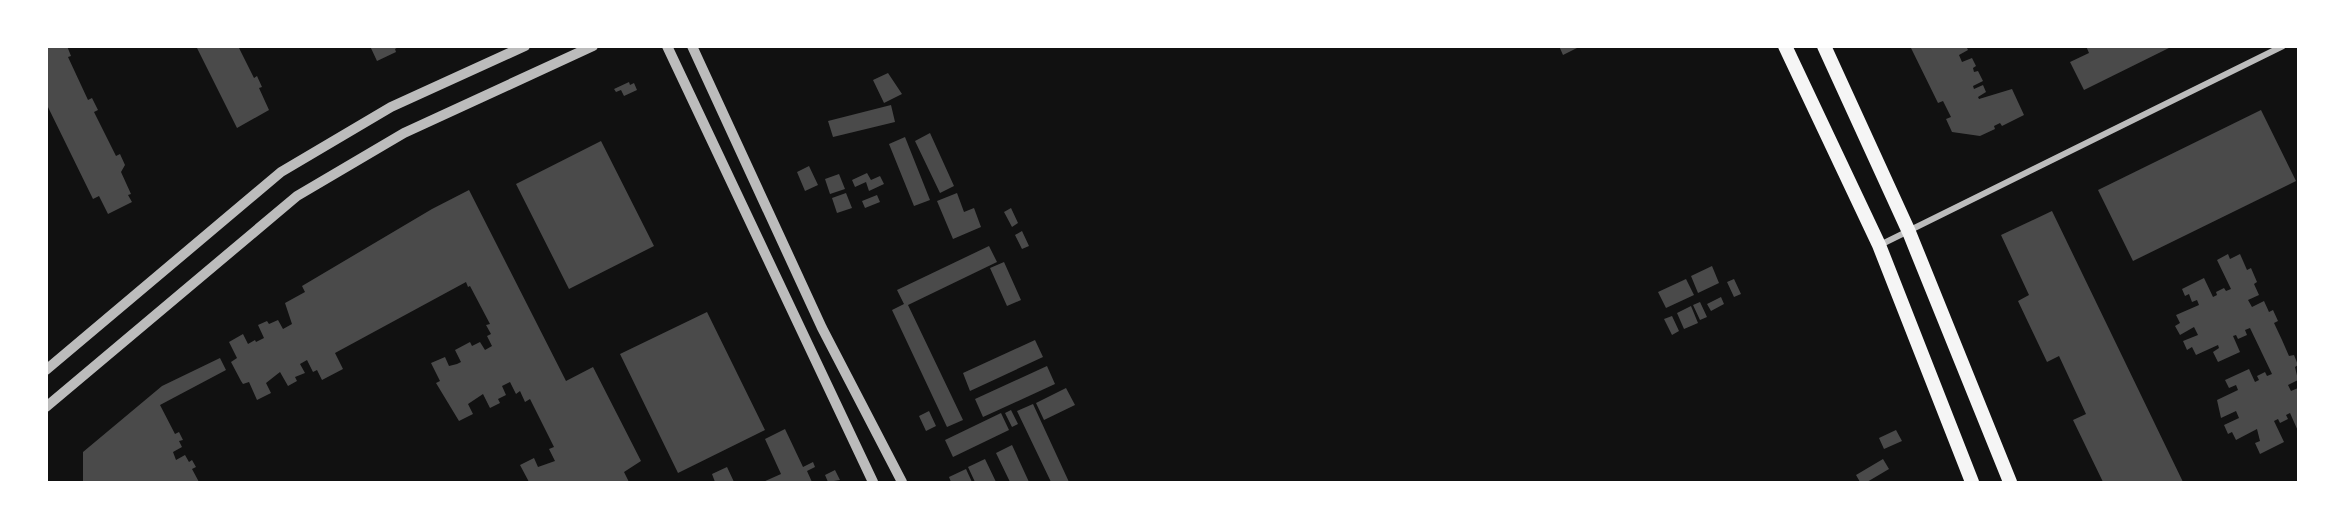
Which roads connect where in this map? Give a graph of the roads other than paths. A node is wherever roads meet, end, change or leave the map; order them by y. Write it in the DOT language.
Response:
graph roads {
  1 [pos="525,46"];
  2 [pos="593,46"];
  3 [pos="667,46"];
  4 [pos="692,46"];
  5 [pos="1785,46"];
  6 [pos="1824,46"];
  7 [pos="2283,46"];
  8 [pos="1909,232"];
  9 [pos="1879,245"];
  10 [pos="46,370"];
  11 [pos="46,407"];
  12 [pos="873,483"];
  13 [pos="902,483"];
  14 [pos="1972,483"];
  15 [pos="2010,483"];
  1 -- 10 [label="street"];
  2 -- 11 [label="street"];
  3 -- 12 [label="street"];
  4 -- 13 [label="street"];
  5 -- 9 [label="main road"];
  6 -- 8 [label="main road"];
  7 -- 8 [label="street"];
  8 -- 9 [label="street"];
  8 -- 15 [label="main road"];
  9 -- 14 [label="main road"];
}
